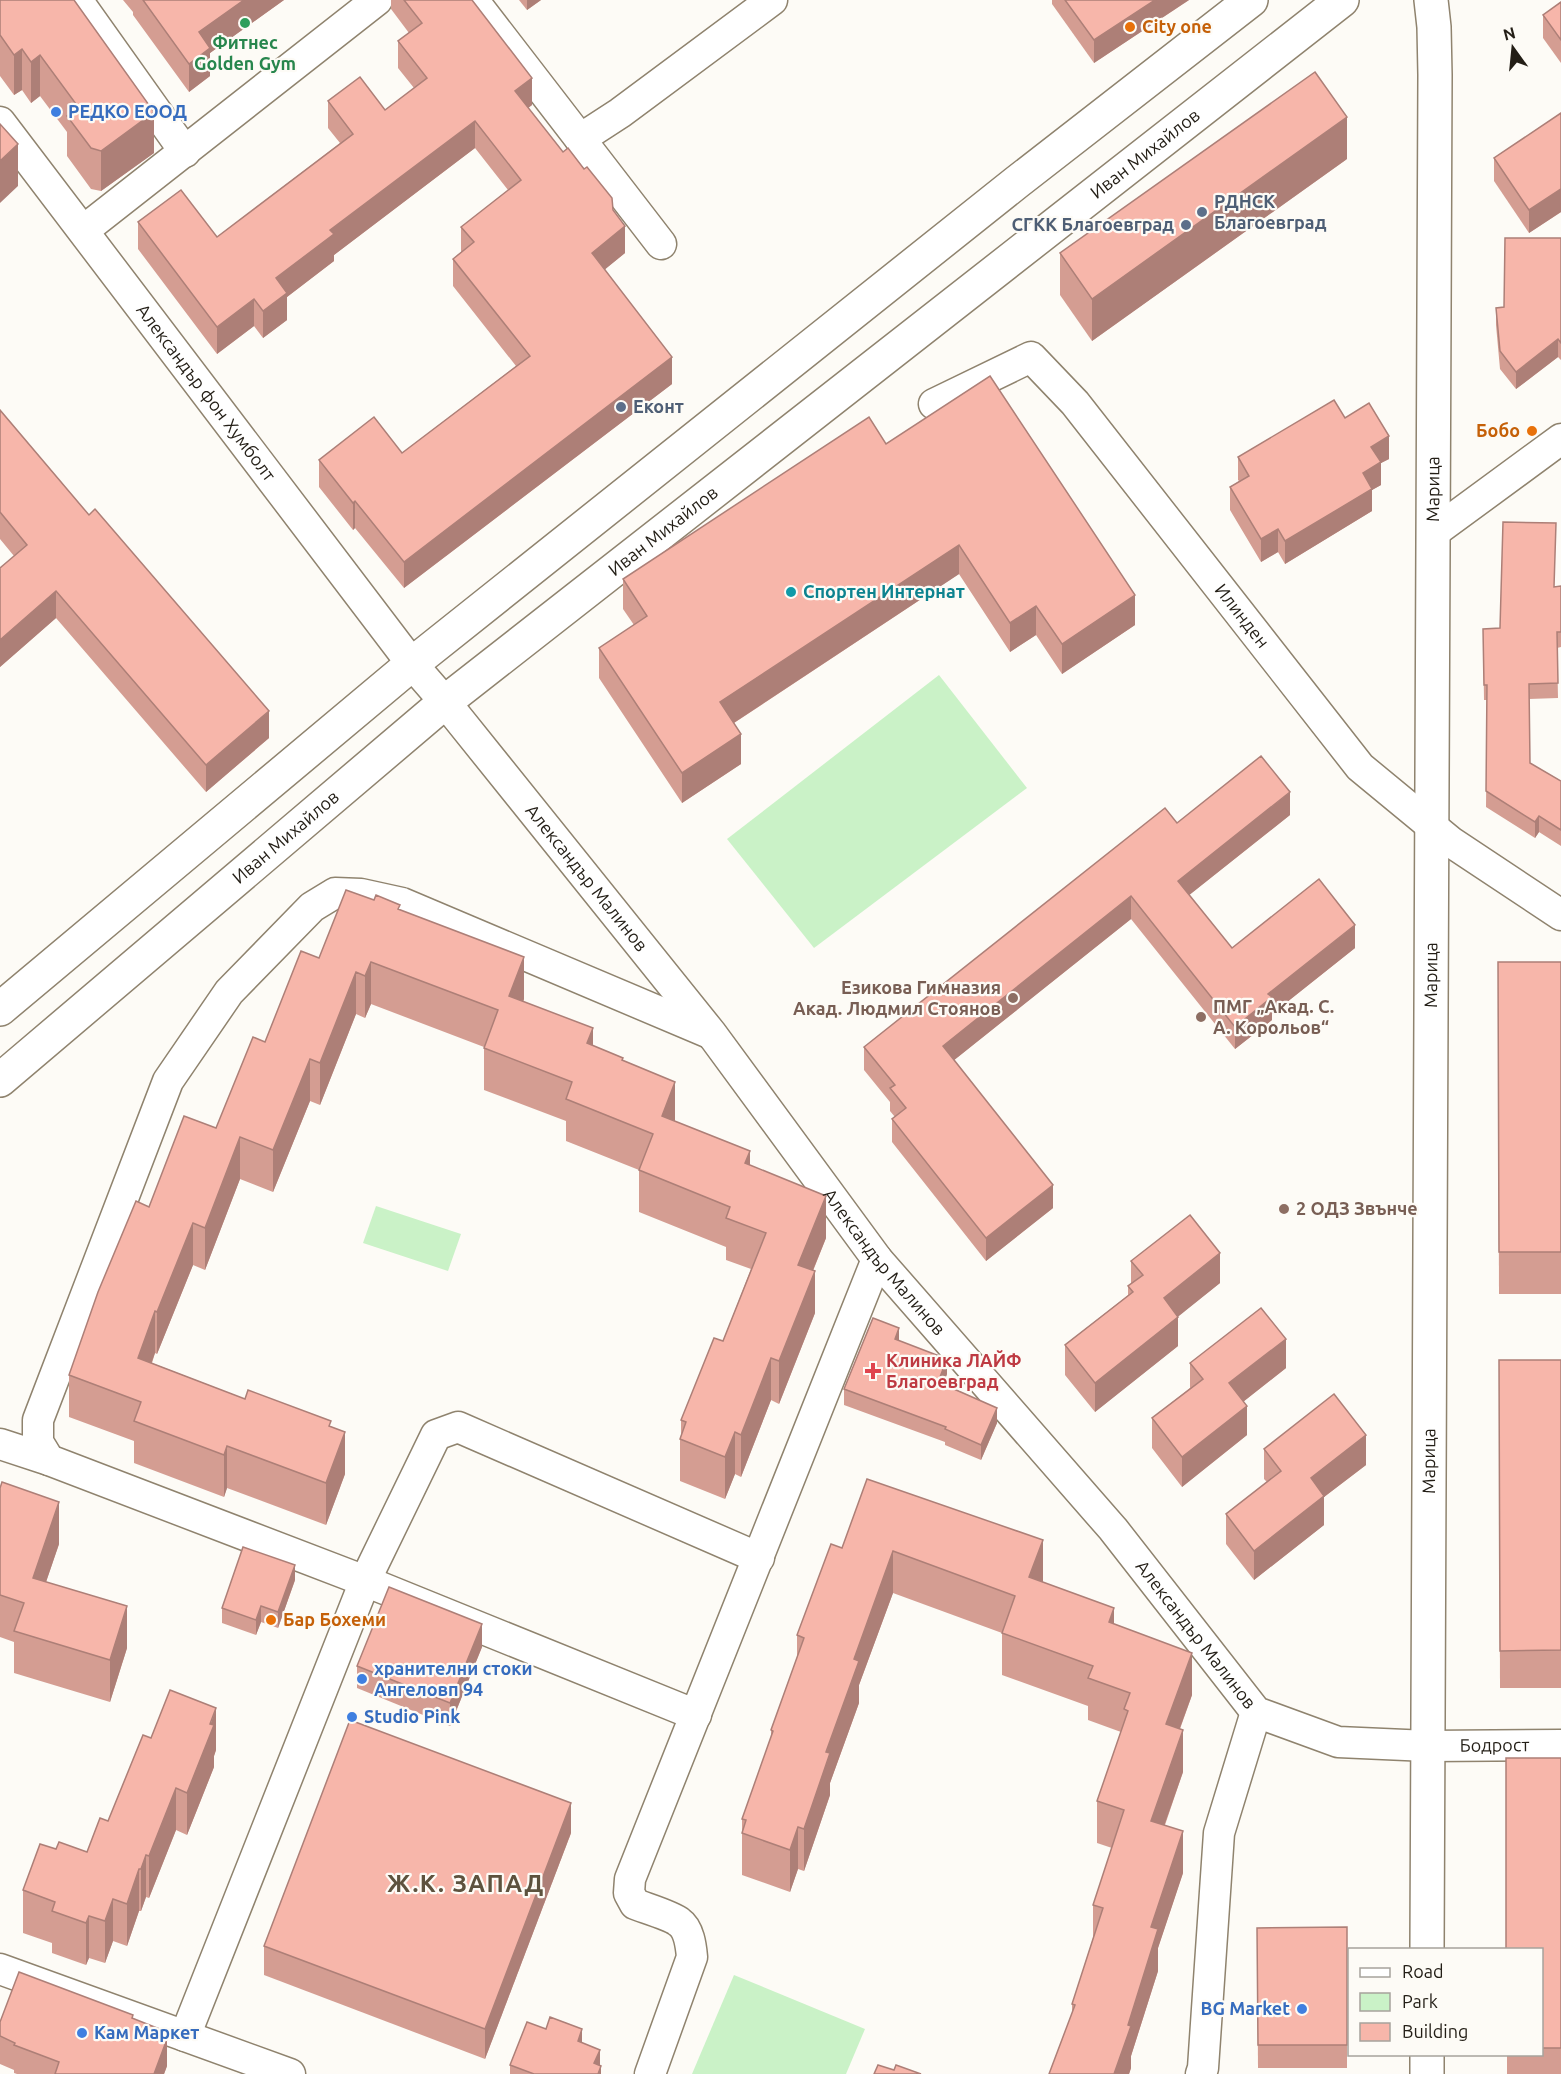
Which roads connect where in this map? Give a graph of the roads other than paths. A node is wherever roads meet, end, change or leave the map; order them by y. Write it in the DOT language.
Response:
graph roads {
  1 [pos="77,0"];
  2 [pos="377,0"];
  3 [pos="473,0"];
  4 [pos="772,0"];
  5 [pos="1251,0"];
  6 [pos="1342,0"];
  7 [pos="1431,0"];
  8 [pos="0,122"];
  9 [pos="580,139"];
  10 [pos="185,152"];
  11 [pos="84,230"];
  12 [pos="661,244"];
  13 [pos="934,404"];
  14 [pos="1561,439"];
  15 [pos="1433,533"];
  16 [pos="412,664"];
  17 [pos="445,702"];
  18 [pos="1432,825"];
  19 [pos="1561,915"];
  20 [pos="0,1009"];
  21 [pos="711,1033"];
  22 [pos="0,1080"];
  23 [pos="877,1259"];
  24 [pos="0,1444"];
  25 [pos="50,1460"];
  26 [pos="759,1558"];
  27 [pos="365,1581"];
  28 [pos="1256,1712"];
  29 [pos="696,1715"];
  30 [pos="1561,1745"];
  31 [pos="1428,1746"];
  32 [pos="1427,1948"];
  33 [pos="0,1969"];
  34 [pos="185,2036"];
  35 [pos="1427,2056"];
  36 [pos="290,2074"];
  37 [pos="650,2074"];
  38 [pos="1201,2074"];
  39 [pos="1427,2074"];
  1 -- 10 [label="street"];
  2 -- 10 [label="street"];
  3 -- 9 [label="street"];
  4 -- 9 [label="street"];
  5 -- 16 [label="street"];
  6 -- 17 [label="street, Иван Михайлов"];
  7 -- 15 [label="street, Марица"];
  8 -- 11 [label="street, Александър фон Хумболт"];
  9 -- 12 [label="street"];
  10 -- 11 [label="street"];
  11 -- 16 [label="street, Александър фон Хумболт"];
  13 -- 18 [label="street, Илинден"];
  14 -- 15 [label="street"];
  15 -- 18 [label="street, Марица"];
  16 -- 17 [label="street, Александър Малинов"];
  16 -- 20 [label="street"];
  17 -- 21 [label="street, Александър Малинов"];
  17 -- 22 [label="street, Иван Михайлов"];
  18 -- 19 [label="street, Илинден"];
  18 -- 31 [label="street, Марица"];
  21 -- 23 [label="street, Александър Малинов"];
  21 -- 25 [label="street"];
  23 -- 26 [label="street"];
  23 -- 28 [label="street, Александър Малинов"];
  24 -- 25 [label="street"];
  25 -- 27 [label="street"];
  26 -- 27 [label="street"];
  26 -- 29 [label="street"];
  27 -- 29 [label="street"];
  27 -- 34 [label="street"];
  28 -- 31 [label="street, Александър Малинов"];
  28 -- 38 [label="street"];
  29 -- 37 [label="street"];
  30 -- 31 [label="street, Бодрост"];
  31 -- 32 [label="street, Марица"];
  33 -- 34 [label="street"];
  34 -- 36 [label="street"];
  35 -- 39 [label="street"];
}
